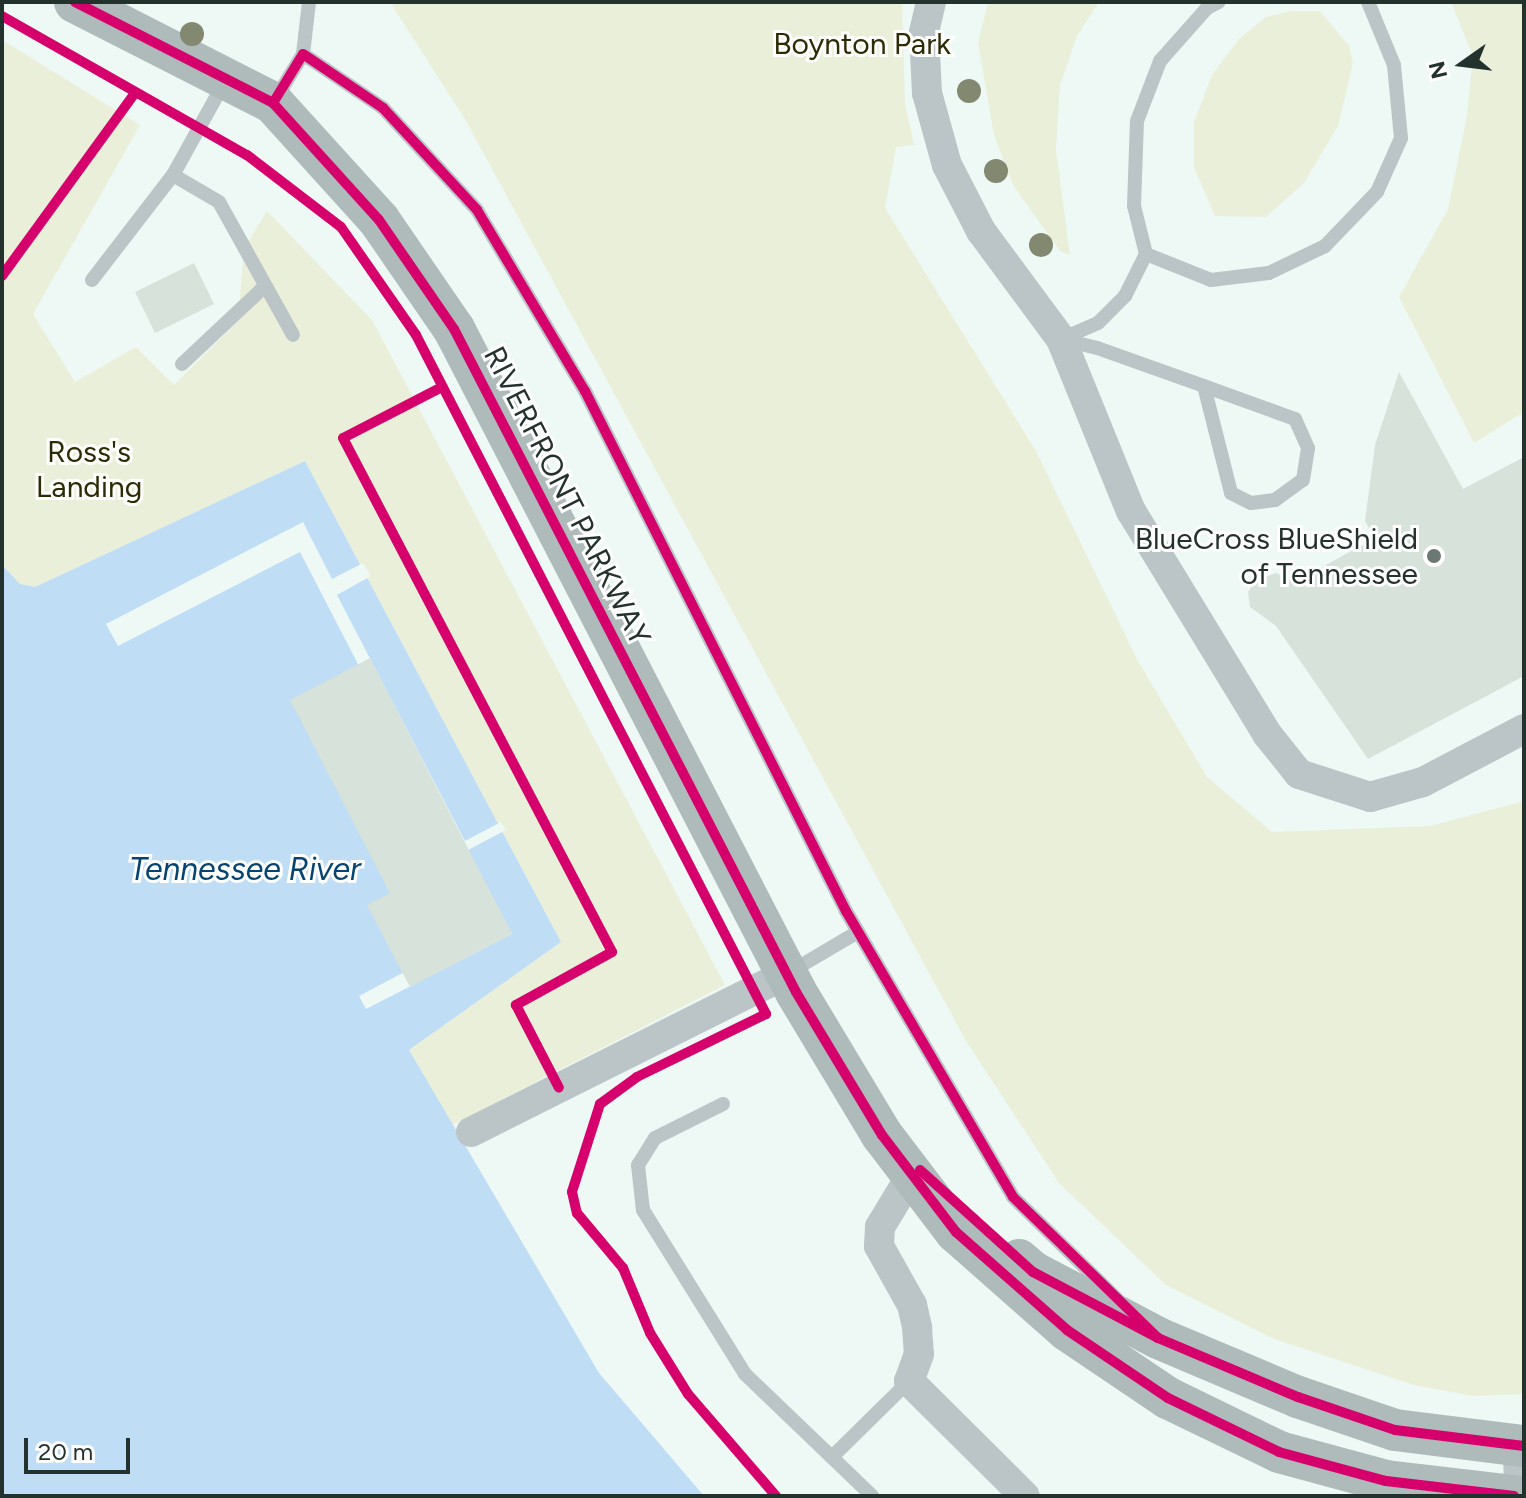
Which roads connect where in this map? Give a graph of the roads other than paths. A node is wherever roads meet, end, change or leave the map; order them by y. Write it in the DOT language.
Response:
graph roads {
  1 [pos="75,2"];
  2 [pos="309,2"];
  3 [pos="931,2"];
  4 [pos="1219,2"];
  5 [pos="1368,2"];
  6 [pos="303,54"];
  7 [pos="227,79"];
  8 [pos="273,103"];
  9 [pos="173,175"];
  10 [pos="1146,254"];
  11 [pos="92,280"];
  12 [pos="265,286"];
  13 [pos="293,335"];
  14 [pos="1061,339"];
  15 [pos="182,364"];
  16 [pos="1204,386"];
  17 [pos="1524,729"];
  18 [pos="858,932"];
  19 [pos="786,974"];
  20 [pos="723,1104"];
  21 [pos="471,1132"];
  22 [pos="882,1135"];
  23 [pos="912,1174"];
  24 [pos="1158,1338"];
  25 [pos="909,1381"];
  26 [pos="1521,1446"];
  27 [pos="832,1457"];
  28 [pos="872,1496"];
  29 [pos="1025,1496"];
  30 [pos="1517,1496"];
  1 -- 7 [label="main road, RIVERFRONT PARKWAY"];
  2 -- 6 [label="lane"];
  3 -- 14 [label="street"];
  4 -- 10 [label="lane"];
  5 -- 10 [label="lane"];
  6 -- 8 [label="lane"];
  6 -- 18 [label="lane"];
  7 -- 8 [label="main road, RIVERFRONT PARKWAY"];
  7 -- 9 [label="lane"];
  8 -- 19 [label="main road, RIVERFRONT PARKWAY"];
  9 -- 11 [label="lane"];
  9 -- 12 [label="lane"];
  10 -- 14 [label="lane"];
  12 -- 13 [label="lane"];
  12 -- 15 [label="lane"];
  14 -- 16 [label="lane"];
  14 -- 17 [label="street"];
  16 -- 16 [label="lane"];
  18 -- 19 [label="lane"];
  18 -- 24 [label="lane"];
  19 -- 21 [label="street"];
  19 -- 22 [label="main road, RIVERFRONT PARKWAY"];
  20 -- 27 [label="lane"];
  22 -- 23 [label="main road, RIVERFRONT PARKWAY"];
  22 -- 24 [label="main road, RIVERFRONT PARKWAY"];
  23 -- 25 [label="street"];
  23 -- 30 [label="main road, RIVERFRONT PARKWAY"];
  24 -- 26 [label="main road, RIVERFRONT PARKWAY"];
  25 -- 27 [label="lane"];
  25 -- 29 [label="street"];
  26 -- 30 [label="street"];
  27 -- 28 [label="lane"];
}
